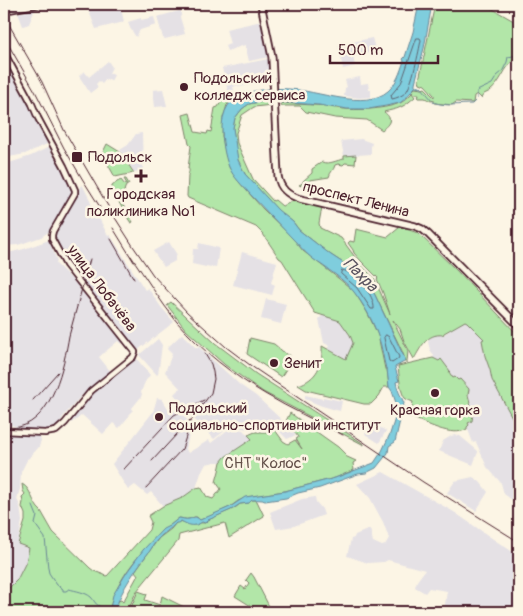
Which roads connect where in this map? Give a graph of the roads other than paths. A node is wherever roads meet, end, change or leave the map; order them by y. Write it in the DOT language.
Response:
graph roads {
  1 [pos="40,4"];
  2 [pos="261,4"];
  3 [pos="7,11"];
  4 [pos="4,52"];
  5 [pos="519,325"];
  6 [pos="4,431"];
  1 -- 3 [label="main road"];
  2 -- 5 [label="main road, проспект Ленина"];
  4 -- 6 [label="main road, улица Лобачёва"];
}
